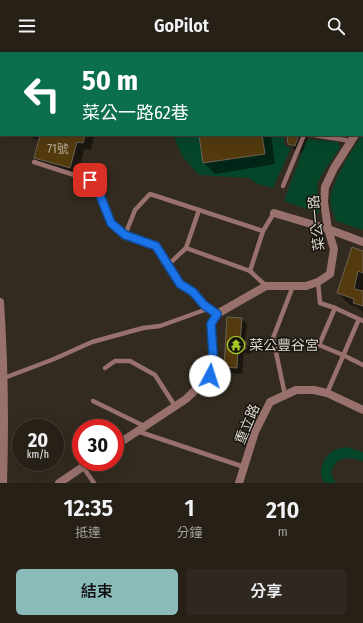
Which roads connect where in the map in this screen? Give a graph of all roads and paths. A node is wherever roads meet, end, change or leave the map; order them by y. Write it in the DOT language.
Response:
graph roads {
  1 [pos="304,136"];
  2 [pos="327,136"];
  3 [pos="353,138"];
  4 [pos="34,162"];
  5 [pos="283,186"];
  6 [pos="199,210"];
  7 [pos="274,214"];
  8 [pos="328,229"];
  9 [pos="263,231"];
  10 [pos="125,235"];
  11 [pos="363,242"];
  12 [pos="186,248"];
  13 [pos="169,264"];
  14 [pos="250,271"];
  15 [pos="318,282"];
  16 [pos="266,286"];
  17 [pos="293,286"];
  18 [pos="0,302"];
  19 [pos="210,308"];
  20 [pos="335,308"];
  21 [pos="217,314"];
  22 [pos="361,320"];
  23 [pos="344,355"];
  24 [pos="363,365"];
  25 [pos="105,368"];
  26 [pos="4,378"];
  27 [pos="327,393"];
  28 [pos="285,395"];
  29 [pos="93,401"];
  30 [pos="175,406"];
  31 [pos="363,410"];
  32 [pos="141,429"];
  33 [pos="124,440"];
  34 [pos="244,467"];
  35 [pos="77,471"];
  36 [pos="90,471"];
  37 [pos="3,483"];
  38 [pos="59,483"];
  39 [pos="94,483"];
  40 [pos="239,483"];
  1 -- 5 [label="lane"];
  2 -- 3 [label="lane"];
  3 -- 8 [label="street, 菜公一路"];
  4 -- 10 [label="lane"];
  6 -- 9 [label="lane"];
  6 -- 10 [label="lane"];
  6 -- 12 [label="lane"];
  7 -- 8 [label="street"];
  7 -- 9 [label="lane"];
  8 -- 11 [label="street"];
  8 -- 15 [label="street, 菜公一路"];
  9 -- 14 [label="lane"];
  10 -- 13 [label="lane"];
  12 -- 13 [label="lane"];
  12 -- 14 [label="lane"];
  13 -- 19 [label="lane"];
  14 -- 16 [label="lane"];
  15 -- 17 [label="street"];
  15 -- 20 [label="lane"];
  16 -- 17 [label="street"];
  16 -- 21 [label="street"];
  17 -- 28 [label="lane"];
  18 -- 26 [label="street"];
  19 -- 21 [label="lane"];
  19 -- 26 [label="lane"];
  20 -- 22 [label="lane"];
  20 -- 23 [label="lane"];
  21 -- 30 [label="street"];
  22 -- 23 [label="lane"];
  23 -- 24 [label="lane"];
  23 -- 27 [label="lane"];
  25 -- 30 [label="lane"];
  26 -- 37 [label="street"];
  27 -- 28 [label="street, 重立路"];
  27 -- 31 [label="street, 重立路"];
  28 -- 34 [label="street, 重立路"];
  29 -- 32 [label="lane"];
  30 -- 32 [label="street"];
  32 -- 33 [label="street"];
  32 -- 34 [label="lane"];
  34 -- 40 [label="street, 重立路"];
  35 -- 38 [label="street"];
  36 -- 39 [label="lane"];
}
